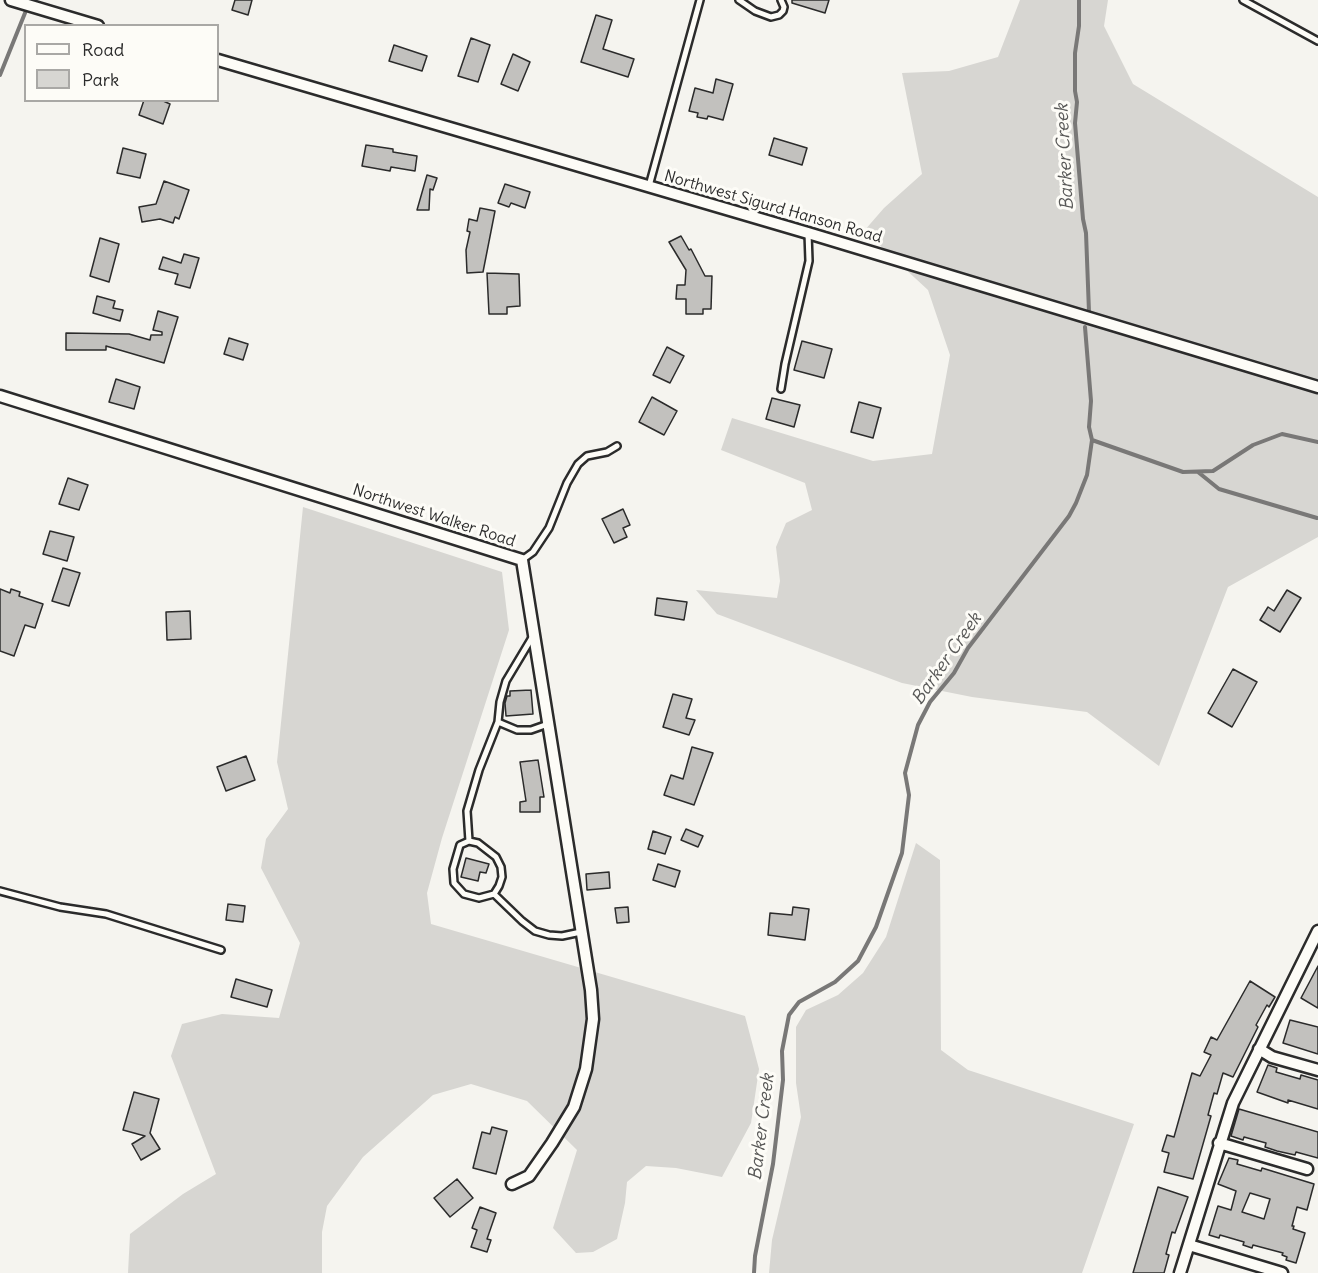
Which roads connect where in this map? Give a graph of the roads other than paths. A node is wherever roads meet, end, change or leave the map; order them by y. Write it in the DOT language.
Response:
graph roads {
  1 [pos="11,0"];
  2 [pos="700,0"];
  3 [pos="739,0"];
  4 [pos="781,0"];
  5 [pos="1243,0"];
  6 [pos="91,24"];
  7 [pos="1318,41"];
  8 [pos="219,60"];
  9 [pos="649,186"];
  10 [pos="808,233"];
  11 [pos="1318,387"];
  12 [pos="781,389"];
  13 [pos="0,396"];
  14 [pos="617,446"];
  15 [pos="522,560"];
  16 [pos="534,634"];
  17 [pos="498,722"];
  18 [pos="548,724"];
  19 [pos="469,841"];
  20 [pos="0,891"];
  21 [pos="494,894"];
  22 [pos="1318,931"];
  23 [pos="580,932"];
  24 [pos="221,950"];
  25 [pos="1258,1049"];
  26 [pos="1318,1070"];
  27 [pos="1219,1143"];
  28 [pos="1307,1169"];
  29 [pos="512,1184"];
  30 [pos="1189,1245"];
  31 [pos="1180,1273"];
  32 [pos="1282,1273"];
  1 -- 6 [label="street"];
  2 -- 9 [label="lane"];
  3 -- 4 [label="lane"];
  5 -- 7 [label="lane"];
  8 -- 9 [label="street, Northwest Sigurd Hanson Road"];
  9 -- 10 [label="street, Northwest Sigurd Hanson Road"];
  10 -- 11 [label="street, Northwest Sigurd Hanson Road"];
  10 -- 12 [label="lane"];
  13 -- 15 [label="street, Northwest Walker Road"];
  14 -- 15 [label="lane"];
  15 -- 16 [label="street, Northwest Walker Road"];
  16 -- 17 [label="lane"];
  16 -- 18 [label="street, Northwest Walker Road"];
  17 -- 18 [label="lane"];
  17 -- 19 [label="lane"];
  18 -- 23 [label="street, Northwest Walker Road"];
  19 -- 21 [label="lane"];
  19 -- 21 [label="lane"];
  20 -- 24 [label="lane"];
  21 -- 23 [label="lane"];
  22 -- 25 [label="street"];
  23 -- 29 [label="street, Northwest Walker Road"];
  25 -- 26 [label="street"];
  25 -- 27 [label="street"];
  27 -- 28 [label="street"];
  27 -- 30 [label="street"];
  30 -- 31 [label="street"];
  30 -- 32 [label="street"];
}
